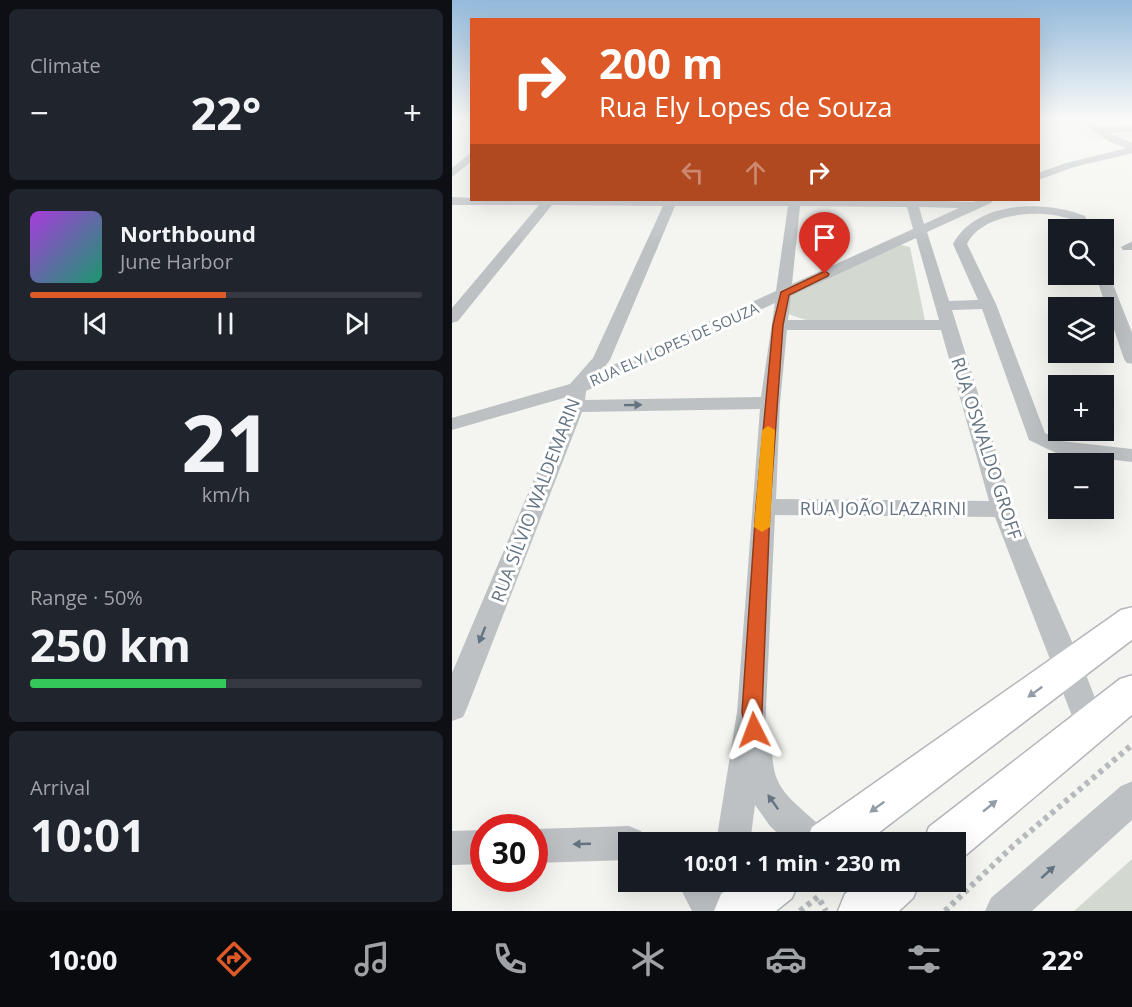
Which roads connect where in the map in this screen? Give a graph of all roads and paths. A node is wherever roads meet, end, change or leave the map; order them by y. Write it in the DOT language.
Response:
graph roads {
  1 [pos="465,162"];
  2 [pos="1082,162"];
  3 [pos="1044,172"];
  4 [pos="452,174"];
  5 [pos="452,201"];
  6 [pos="470,201"];
  7 [pos="548,201"];
  8 [pos="670,201"];
  9 [pos="795,201"];
  10 [pos="912,201"];
  11 [pos="980,202"];
  12 [pos="1081,219"];
  13 [pos="920,232"];
  14 [pos="788,266"];
  15 [pos="825,274"];
  16 [pos="1106,285"];
  17 [pos="784,294"];
  18 [pos="988,304"];
  19 [pos="945,315"];
  20 [pos="452,318"];
  21 [pos="778,325"];
  22 [pos="613,334"];
  23 [pos="655,352"];
  24 [pos="1133,358"];
  25 [pos="576,397"];
  26 [pos="770,403"];
  27 [pos="452,424"];
  28 [pos="1133,456"];
  29 [pos="763,507"];
  30 [pos="1003,509"];
  31 [pos="1133,620"];
  32 [pos="1069,667"];
  33 [pos="1133,691"];
  34 [pos="452,708"];
  35 [pos="752,712"];
  36 [pos="1090,724"];
  37 [pos="1133,744"];
  38 [pos="1133,797"];
  39 [pos="735,832"];
  40 [pos="802,832"];
  41 [pos="843,832"];
  42 [pos="958,832"];
  43 [pos="618,843"];
  44 [pos="548,846"];
  45 [pos="470,847"];
  46 [pos="452,848"];
  47 [pos="702,892"];
  48 [pos="726,892"];
  49 [pos="763,892"];
  50 [pos="885,892"];
  51 [pos="714,911"];
  52 [pos="723,911"];
  53 [pos="738,911"];
  54 [pos="800,911"];
  55 [pos="826,911"];
  56 [pos="862,911"];
  57 [pos="945,911"];
  58 [pos="1004,911"];
  1 -- 4 [label="street"];
  2 -- 3 [label="street"];
  5 -- 6 [label="street"];
  7 -- 20 [label="street"];
  8 -- 9 [label="street"];
  8 -- 22 [label="street, RUA SÍLVIO WALDEMARIN"];
  9 -- 10 [label="street"];
  9 -- 14 [label="street"];
  10 -- 11 [label="street"];
  10 -- 13 [label="street, RUA OSWALDO GROFF"];
  11 -- 13 [label="street, RUA ELY LOPES DE SOUZA"];
  12 -- 18 [label="street"];
  13 -- 15 [label="street, RUA ELY LOPES DE SOUZA"];
  13 -- 19 [label="street, RUA OSWALDO GROFF"];
  14 -- 15 [label="street"];
  14 -- 17 [label="street"];
  15 -- 17 [label="street, RUA ELY LOPES DE SOUZA"];
  16 -- 24 [label="street"];
  17 -- 21 [label="street"];
  17 -- 23 [label="street, RUA ELY LOPES DE SOUZA"];
  18 -- 19 [label="street"];
  18 -- 28 [label="street"];
  19 -- 21 [label="street"];
  19 -- 30 [label="street, RUA OSWALDO GROFF"];
  21 -- 26 [label="street"];
  22 -- 23 [label="street"];
  22 -- 25 [label="street, RUA SÍLVIO WALDEMARIN"];
  23 -- 25 [label="street, RUA ELY LOPES DE SOUZA"];
  25 -- 26 [label="street, one-way"];
  25 -- 27 [label="street, RUA ELY LOPES DE SOUZA"];
  25 -- 34 [label="street, RUA SÍLVIO WALDEMARIN, one-way"];
  26 -- 29 [label="street"];
  29 -- 30 [label="street, RUA JOÃO LAZARINI"];
  29 -- 35 [label="street"];
  30 -- 32 [label="street, RUA OSWALDO GROFF"];
  31 -- 32 [label="main road"];
  32 -- 36 [label="street, RUA OSWALDO GROFF"];
  32 -- 41 [label="main road, one-way"];
  33 -- 36 [label="main road"];
  35 -- 39 [label="street"];
  40 -- 35 [label="street, one-way"];
  42 -- 36 [label="main road, one-way"];
  37 -- 57 [label="path"];
  58 -- 38 [label="street, one-way"];
  43 -- 44 [label="street, one-way"];
  45 -- 46 [label="street"];
  47 -- 51 [label="street"];
  48 -- 52 [label="street"];
  49 -- 53 [label="main road"];
  50 -- 56 [label="main road"];
  54 -- 55 [label="path"];
}
